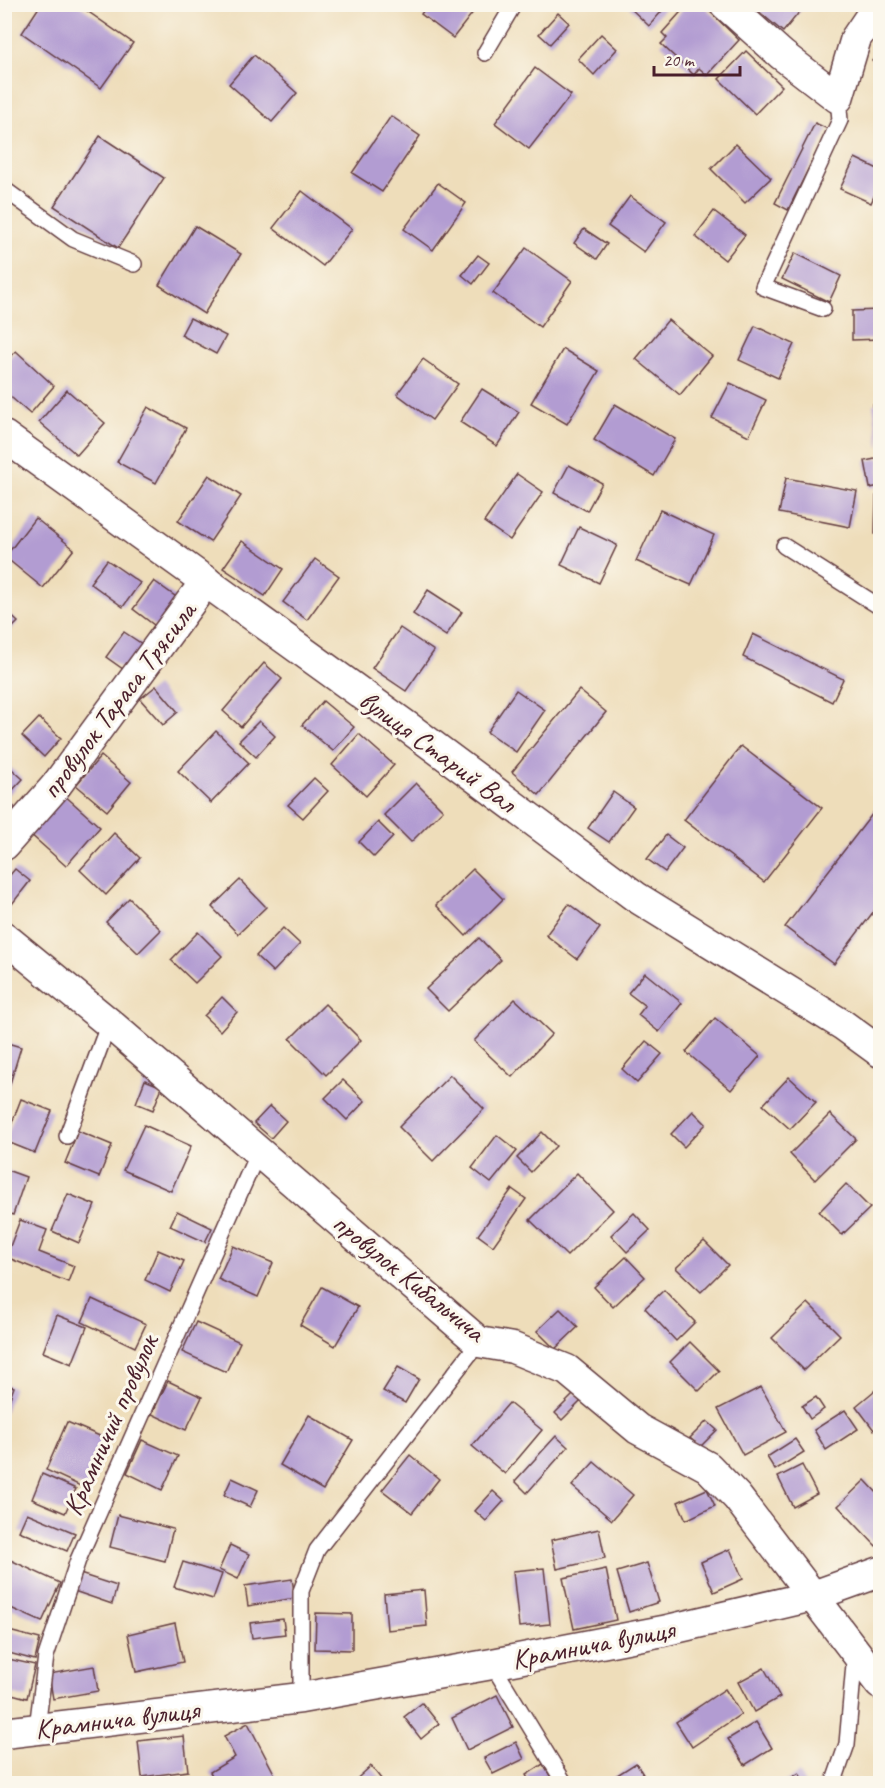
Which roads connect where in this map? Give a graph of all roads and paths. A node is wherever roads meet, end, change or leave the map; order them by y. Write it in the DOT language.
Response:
graph roads {
  1 [pos="514,4"];
  2 [pos="725,4"];
  3 [pos="879,4"];
  4 [pos="485,53"];
  5 [pos="838,98"];
  6 [pos="4,189"];
  7 [pos="134,264"];
  8 [pos="823,309"];
  9 [pos="4,436"];
  10 [pos="784,546"];
  11 [pos="206,581"];
  12 [pos="880,607"];
  13 [pos="4,845"];
  14 [pos="4,937"];
  15 [pos="109,1023"];
  16 [pos="880,1052"];
  17 [pos="67,1136"];
  18 [pos="258,1152"];
  19 [pos="479,1342"];
  20 [pos="880,1572"];
  21 [pos="813,1596"];
  22 [pos="855,1650"];
  23 [pos="492,1664"];
  24 [pos="880,1684"];
  25 [pos="301,1698"];
  26 [pos="37,1728"];
  27 [pos="4,1733"];
  28 [pos="565,1784"];
  29 [pos="833,1784"];
  1 -- 4 [label="lane"];
  2 -- 5 [label="street"];
  3 -- 5 [label="street"];
  5 -- 8 [label="lane"];
  6 -- 7 [label="lane"];
  9 -- 11 [label="street, вулиця Старий Вал"];
  10 -- 12 [label="lane"];
  11 -- 13 [label="street, провулок Тараса Трясила"];
  11 -- 16 [label="street, вулиця Старий Вал"];
  14 -- 15 [label="street, провулок Кибальчича"];
  15 -- 17 [label="lane"];
  15 -- 18 [label="street, провулок Кибальчича"];
  18 -- 19 [label="street, провулок Кибальчича"];
  18 -- 26 [label="lane, Крамничий провулок"];
  19 -- 21 [label="street, провулок Кибальчича"];
  19 -- 25 [label="lane"];
  20 -- 21 [label="street, Крамнича вулиця"];
  21 -- 22 [label="street, провулок Кибальчича"];
  21 -- 23 [label="street, Крамнича вулиця"];
  22 -- 24 [label="street, провулок Кибальчича"];
  22 -- 29 [label="lane"];
  23 -- 25 [label="street, Крамнича вулиця"];
  23 -- 28 [label="lane"];
  25 -- 26 [label="street, Крамнича вулиця"];
  26 -- 27 [label="street, Крамнича вулиця"];
}
